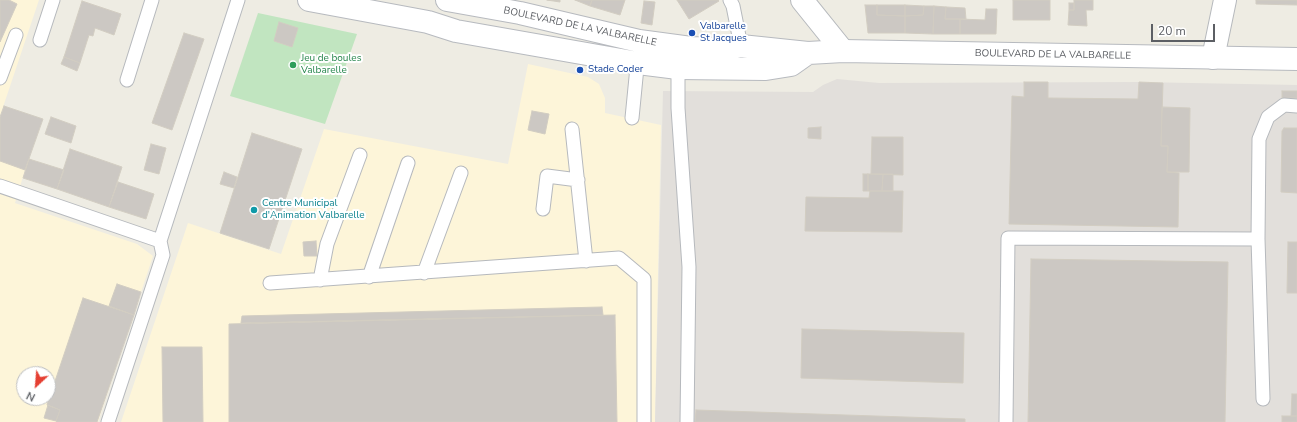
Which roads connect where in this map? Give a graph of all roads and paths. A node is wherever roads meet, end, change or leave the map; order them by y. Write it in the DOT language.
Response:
graph roads {
  1 [pos="53,0"];
  2 [pos="152,0"];
  3 [pos="238,0"];
  4 [pos="309,0"];
  5 [pos="447,0"];
  6 [pos="730,0"];
  7 [pos="1225,0"];
  8 [pos="16,34"];
  9 [pos="40,40"];
  10 [pos="639,41"];
  11 [pos="741,46"];
  12 [pos="843,51"];
  13 [pos="812,52"];
  14 [pos="1213,58"];
  15 [pos="1297,59"];
  16 [pos="638,63"];
  17 [pos="678,68"];
  18 [pos="0,78"];
  19 [pos="127,80"];
  20 [pos="1297,106"];
  21 [pos="632,118"];
  22 [pos="572,129"];
  23 [pos="360,155"];
  24 [pos="408,163"];
  25 [pos="461,173"];
  26 [pos="578,180"];
  27 [pos="0,186"];
  28 [pos="543,209"];
  29 [pos="1258,239"];
  30 [pos="160,241"];
  31 [pos="586,261"];
  32 [pos="424,273"];
  33 [pos="369,277"];
  34 [pos="320,280"];
  35 [pos="270,283"];
  36 [pos="1263,399"];
  37 [pos="108,422"];
  38 [pos="644,422"];
  39 [pos="687,422"];
  40 [pos="1006,422"];
  1 -- 9 [label="lane"];
  2 -- 19 [label="lane"];
  3 -- 30 [label="lane"];
  4 -- 16 [label="street"];
  5 -- 10 [label="street, BOULEVARD DE LA VALBARELLE"];
  6 -- 11 [label="lane"];
  7 -- 14 [label="street"];
  8 -- 18 [label="lane"];
  10 -- 11 [label="street, BOULEVARD DE LA VALBARELLE"];
  10 -- 16 [label="lane"];
  11 -- 13 [label="street, BOULEVARD DE LA VALBARELLE"];
  12 -- 13 [label="street, BOULEVARD DE LA VALBARELLE"];
  12 -- 13 [label="street"];
  12 -- 14 [label="street, BOULEVARD DE LA VALBARELLE"];
  13 -- 17 [label="street"];
  14 -- 15 [label="street, BOULEVARD DE LA VALBARELLE"];
  16 -- 17 [label="street"];
  16 -- 21 [label="lane"];
  17 -- 39 [label="lane"];
  20 -- 29 [label="lane"];
  22 -- 26 [label="lane"];
  23 -- 34 [label="lane"];
  24 -- 33 [label="lane"];
  25 -- 32 [label="lane"];
  26 -- 28 [label="lane"];
  26 -- 31 [label="lane"];
  27 -- 30 [label="lane"];
  29 -- 36 [label="lane"];
  29 -- 40 [label="lane"];
  30 -- 37 [label="lane"];
  31 -- 32 [label="lane"];
  31 -- 38 [label="lane"];
  32 -- 33 [label="lane"];
  33 -- 34 [label="lane"];
  34 -- 35 [label="lane"];
}
